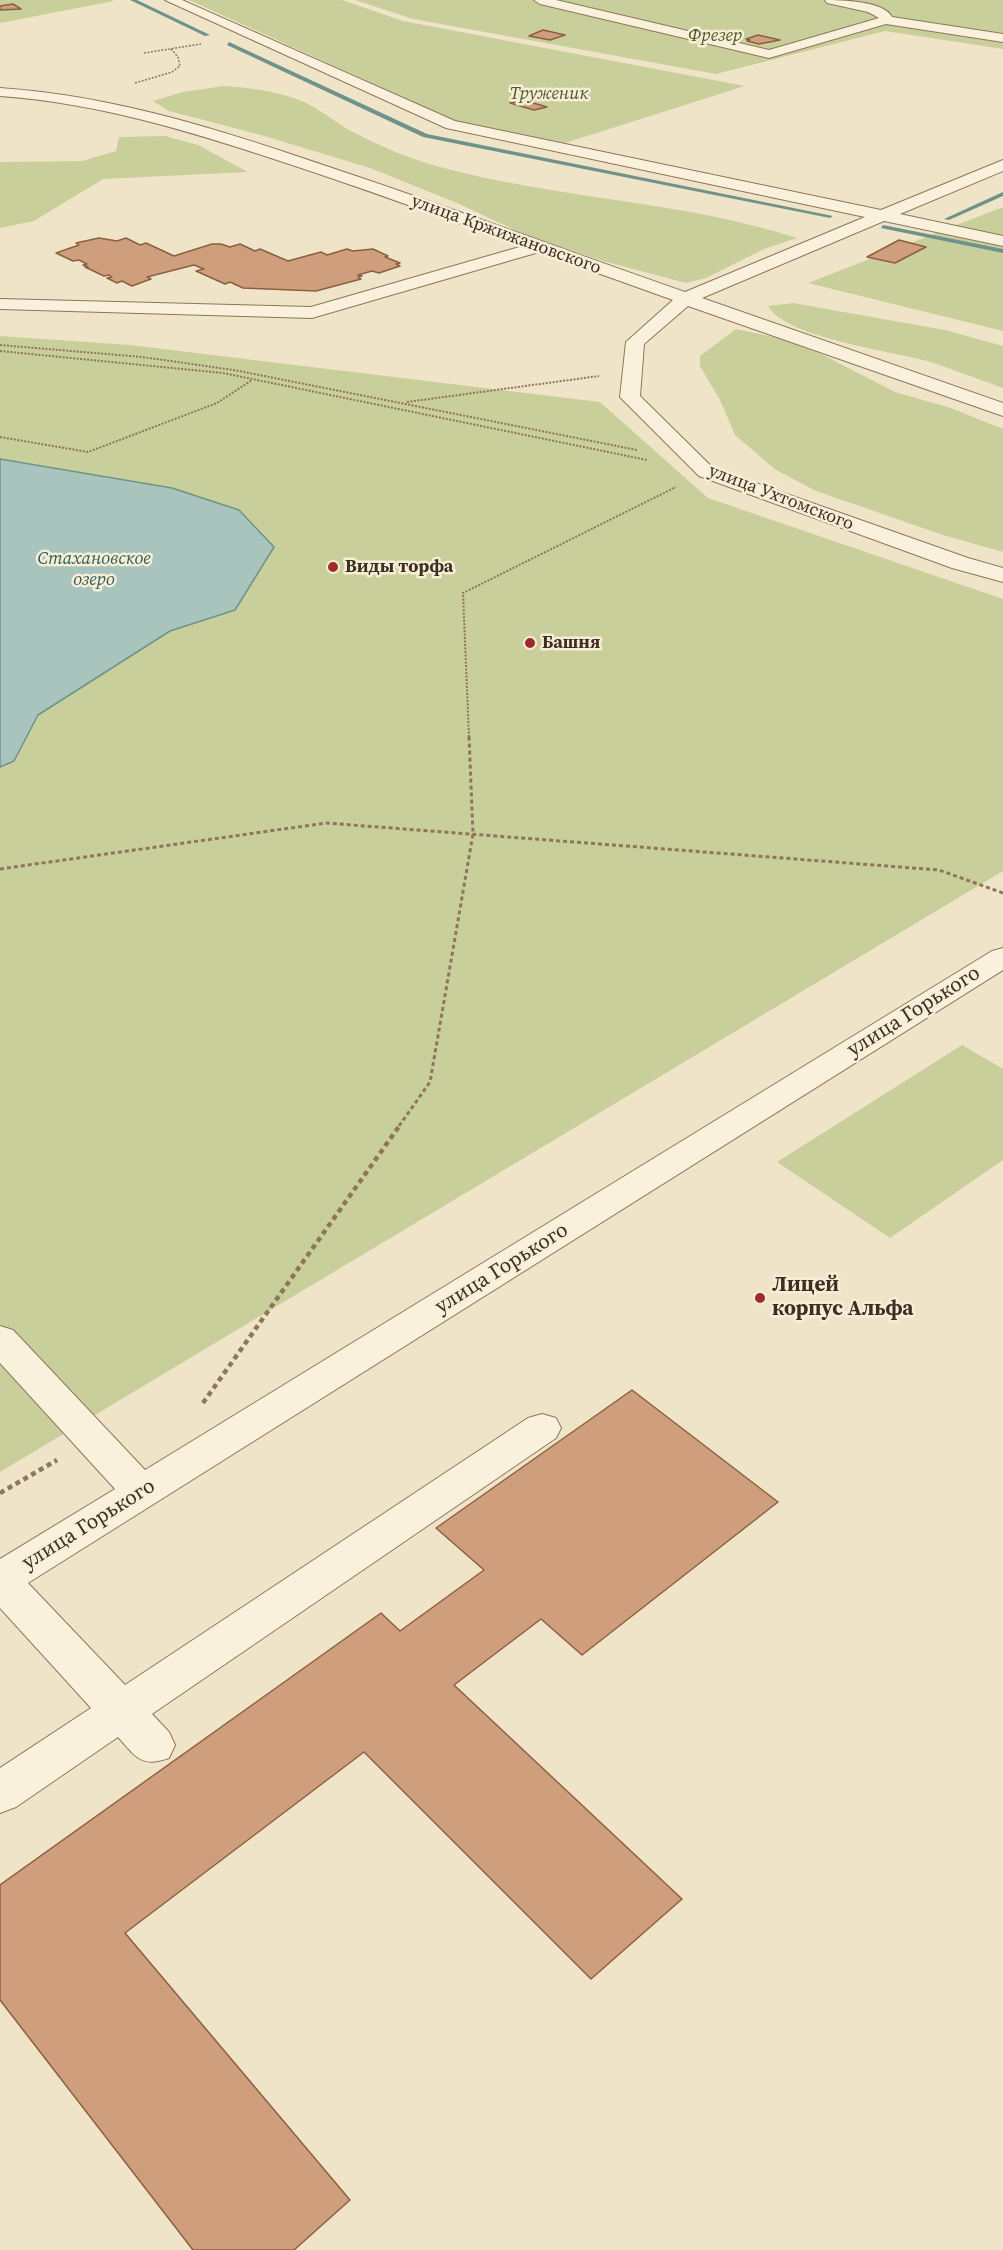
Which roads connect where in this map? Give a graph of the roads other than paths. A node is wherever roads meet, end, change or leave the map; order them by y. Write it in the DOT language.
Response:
graph roads {
  1 [pos="171,0"];
  2 [pos="540,0"];
  3 [pos="831,0"];
  4 [pos="886,20"];
  5 [pos="1003,38"];
  6 [pos="0,92"];
  7 [pos="1003,165"];
  8 [pos="880,216"];
  9 [pos="1003,241"];
  10 [pos="539,247"];
  11 [pos="685,299"];
  12 [pos="0,304"];
  13 [pos="1003,410"];
  14 [pos="1003,576"];
  15 [pos="1003,957"];
  16 [pos="0,1339"];
  17 [pos="542,1428"];
  18 [pos="141,1492"];
  19 [pos="0,1580"];
  20 [pos="120,1712"];
  21 [pos="153,1745"];
  22 [pos="0,1793"];
  1 -- 8 [label="street"];
  2 -- 4 [label="street"];
  3 -- 4 [label="street"];
  4 -- 5 [label="street"];
  6 -- 10 [label="street, улица Кржижановского"];
  7 -- 8 [label="street, улица Ухтомского"];
  8 -- 9 [label="street"];
  8 -- 11 [label="street, улица Ухтомского"];
  10 -- 11 [label="street, улица Кржижановского"];
  10 -- 12 [label="street"];
  11 -- 13 [label="street, улица Кржижановского"];
  11 -- 14 [label="street, улица Ухтомского"];
  15 -- 18 [label="street, улица Горького"];
  16 -- 18 [label="street"];
  17 -- 20 [label="street"];
  18 -- 19 [label="street, улица Горького"];
  19 -- 20 [label="street"];
  20 -- 21 [label="street"];
  20 -- 22 [label="street"];
}
